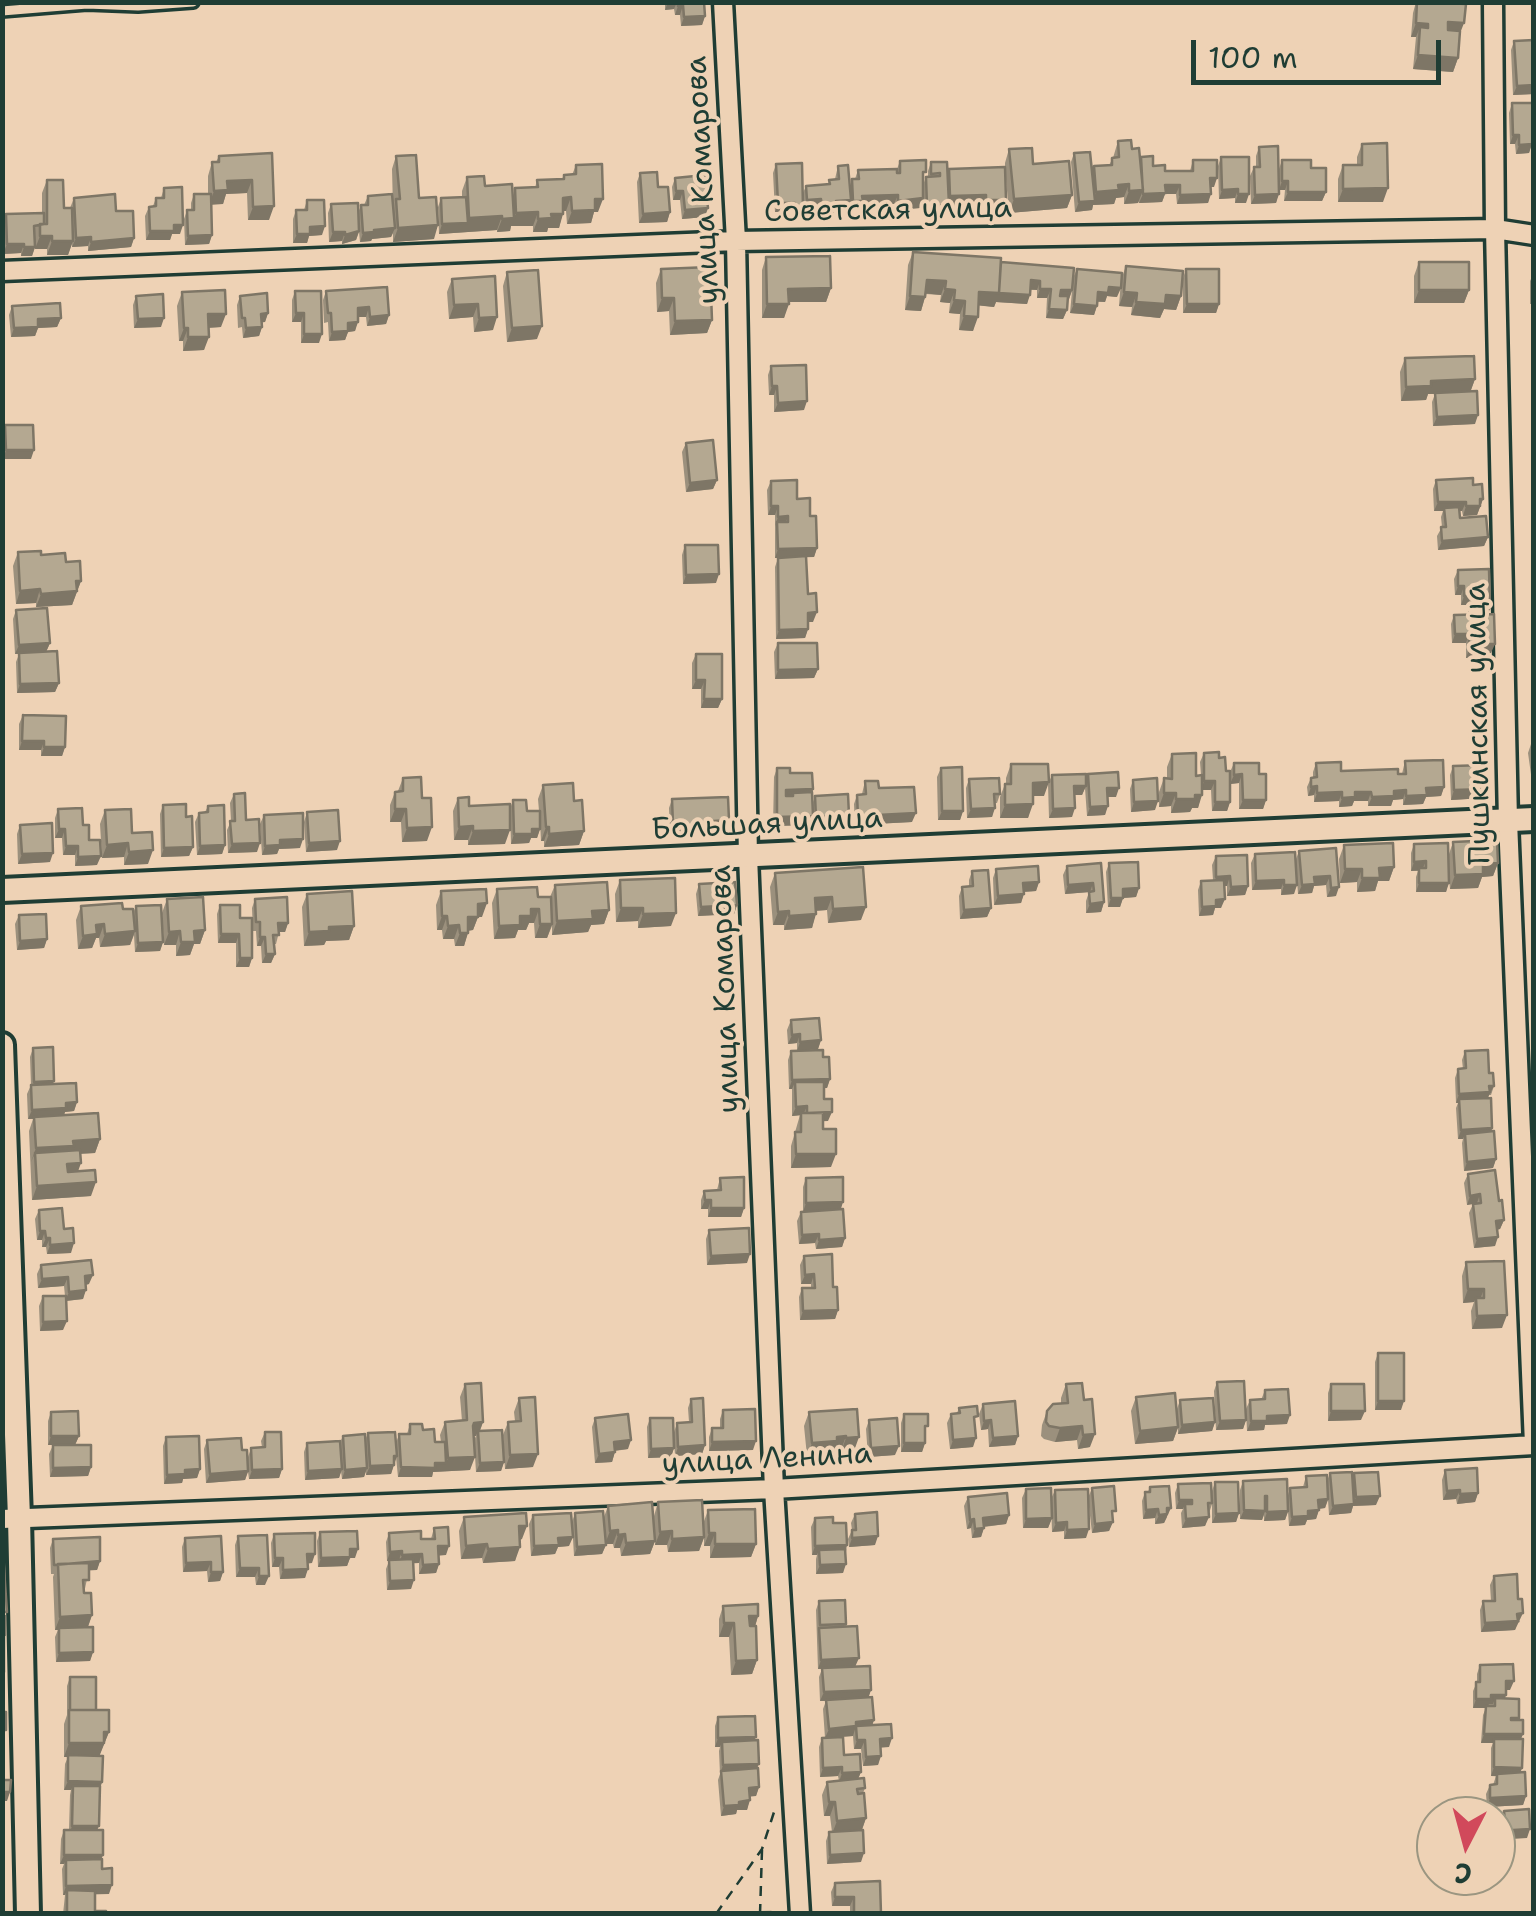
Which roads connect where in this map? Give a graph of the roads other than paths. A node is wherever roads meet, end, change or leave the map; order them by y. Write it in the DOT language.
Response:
graph roads {
  1 [pos="193,2"];
  2 [pos="724,2"];
  3 [pos="1493,2"];
  4 [pos="2,11"];
  5 [pos="1496,229"];
  6 [pos="1534,235"];
  7 [pos="736,241"];
  8 [pos="2,271"];
  9 [pos="1534,819"];
  10 [pos="1508,820"];
  11 [pos="748,856"];
  12 [pos="2,890"];
  13 [pos="2,1046"];
  14 [pos="1534,1445"];
  15 [pos="774,1488"];
  16 [pos="11,1519"];
  17 [pos="28,1914"];
  18 [pos="800,1914"];
  1 -- 4 [label="lane"];
  2 -- 7 [label="street, улица Комарова"];
  3 -- 5 [label="street, Пушкинская улица"];
  5 -- 6 [label="street, Советская улица"];
  5 -- 7 [label="street, Советская улица"];
  5 -- 10 [label="street, Пушкинская улица"];
  7 -- 8 [label="street, Советская улица"];
  7 -- 11 [label="street, улица Комарова"];
  9 -- 10 [label="street, Большая улица"];
  10 -- 11 [label="street, Большая улица"];
  10 -- 14 [label="street, Пушкинская улица"];
  11 -- 12 [label="street, Большая улица"];
  11 -- 15 [label="street, улица Комарова"];
  13 -- 16 [label="street"];
  14 -- 15 [label="street, улица Ленина"];
  15 -- 16 [label="street, улица Ленина"];
  15 -- 18 [label="street, улица Комарова"];
  16 -- 17 [label="street"];
}
